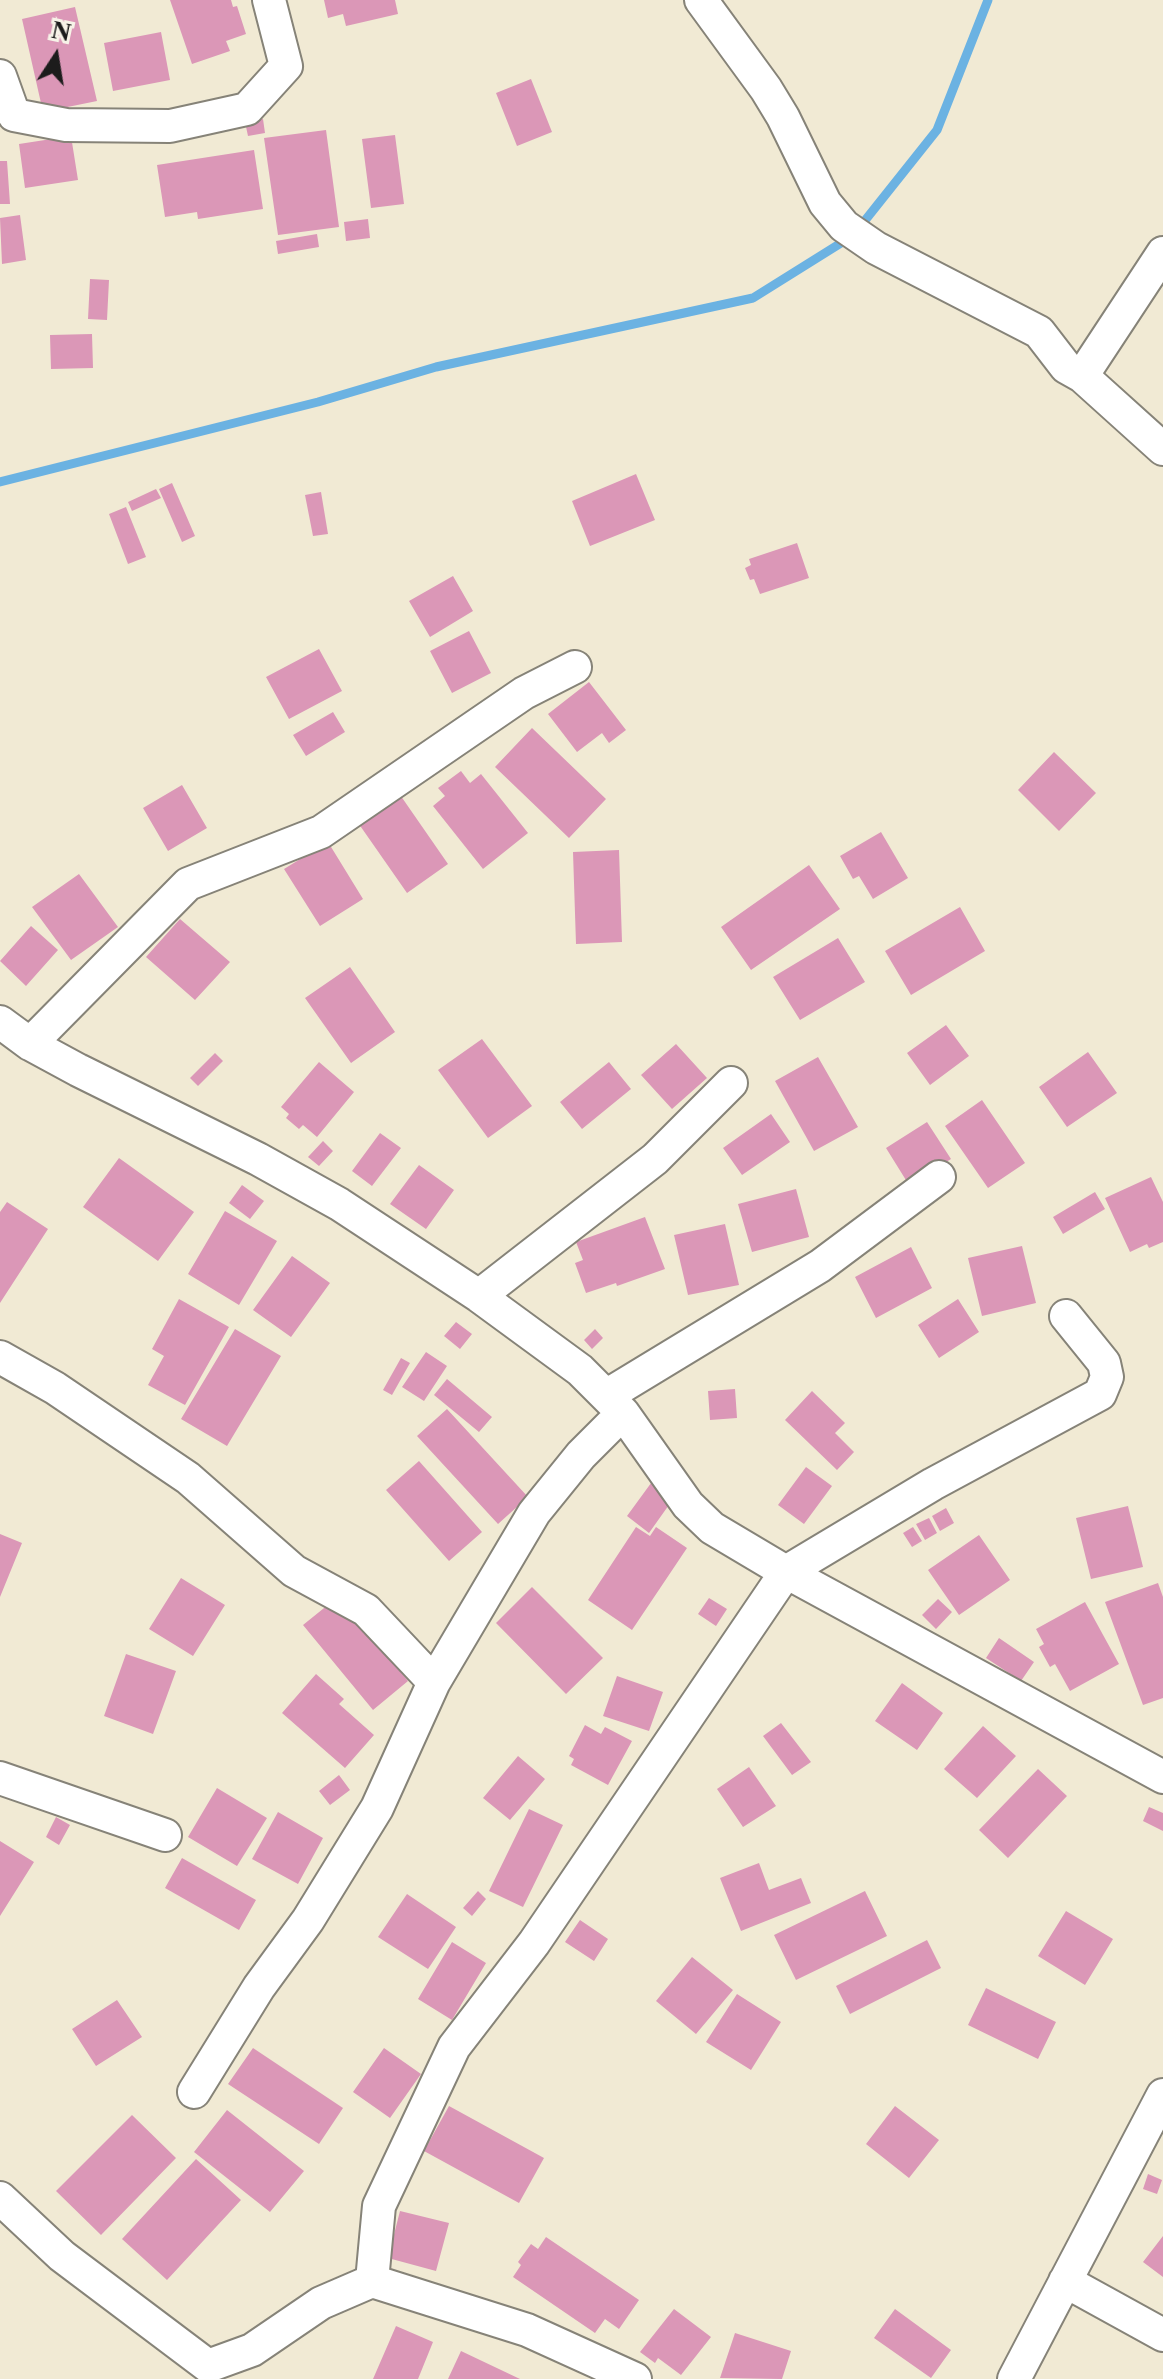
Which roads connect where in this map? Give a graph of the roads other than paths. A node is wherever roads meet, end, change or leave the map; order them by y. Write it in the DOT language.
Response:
graph roads {
  1 [pos="269,0"];
  2 [pos="701,0"];
  3 [pos="0,76"];
  4 [pos="1163,253"];
  5 [pos="1082,376"];
  6 [pos="1163,449"];
  7 [pos="575,667"];
  8 [pos="0,1022"];
  9 [pos="30,1044"];
  10 [pos="731,1083"];
  11 [pos="939,1177"];
  12 [pos="479,1296"];
  13 [pos="1066,1316"];
  14 [pos="0,1357"];
  15 [pos="615,1405"];
  16 [pos="786,1572"];
  17 [pos="434,1682"];
  18 [pos="1163,1777"];
  19 [pos="0,1778"];
  20 [pos="165,1835"];
  21 [pos="194,2092"];
  22 [pos="1163,2095"];
  23 [pos="0,2198"];
  24 [pos="372,2281"];
  25 [pos="1065,2281"];
  26 [pos="1163,2335"];
  27 [pos="210,2372"];
  28 [pos="635,2379"];
  29 [pos="1014,2379"];
  1 -- 3 [label="street"];
  2 -- 5 [label="street"];
  4 -- 5 [label="street"];
  5 -- 6 [label="street"];
  7 -- 9 [label="street"];
  8 -- 9 [label="street"];
  9 -- 12 [label="street"];
  10 -- 12 [label="street"];
  11 -- 15 [label="street"];
  12 -- 15 [label="street"];
  13 -- 16 [label="street"];
  14 -- 17 [label="street"];
  15 -- 16 [label="street"];
  15 -- 17 [label="street"];
  16 -- 18 [label="street"];
  16 -- 24 [label="street"];
  17 -- 21 [label="street"];
  19 -- 20 [label="street"];
  22 -- 25 [label="street"];
  23 -- 27 [label="street"];
  24 -- 27 [label="street"];
  24 -- 28 [label="street"];
  25 -- 26 [label="street"];
  25 -- 29 [label="street"];
}
